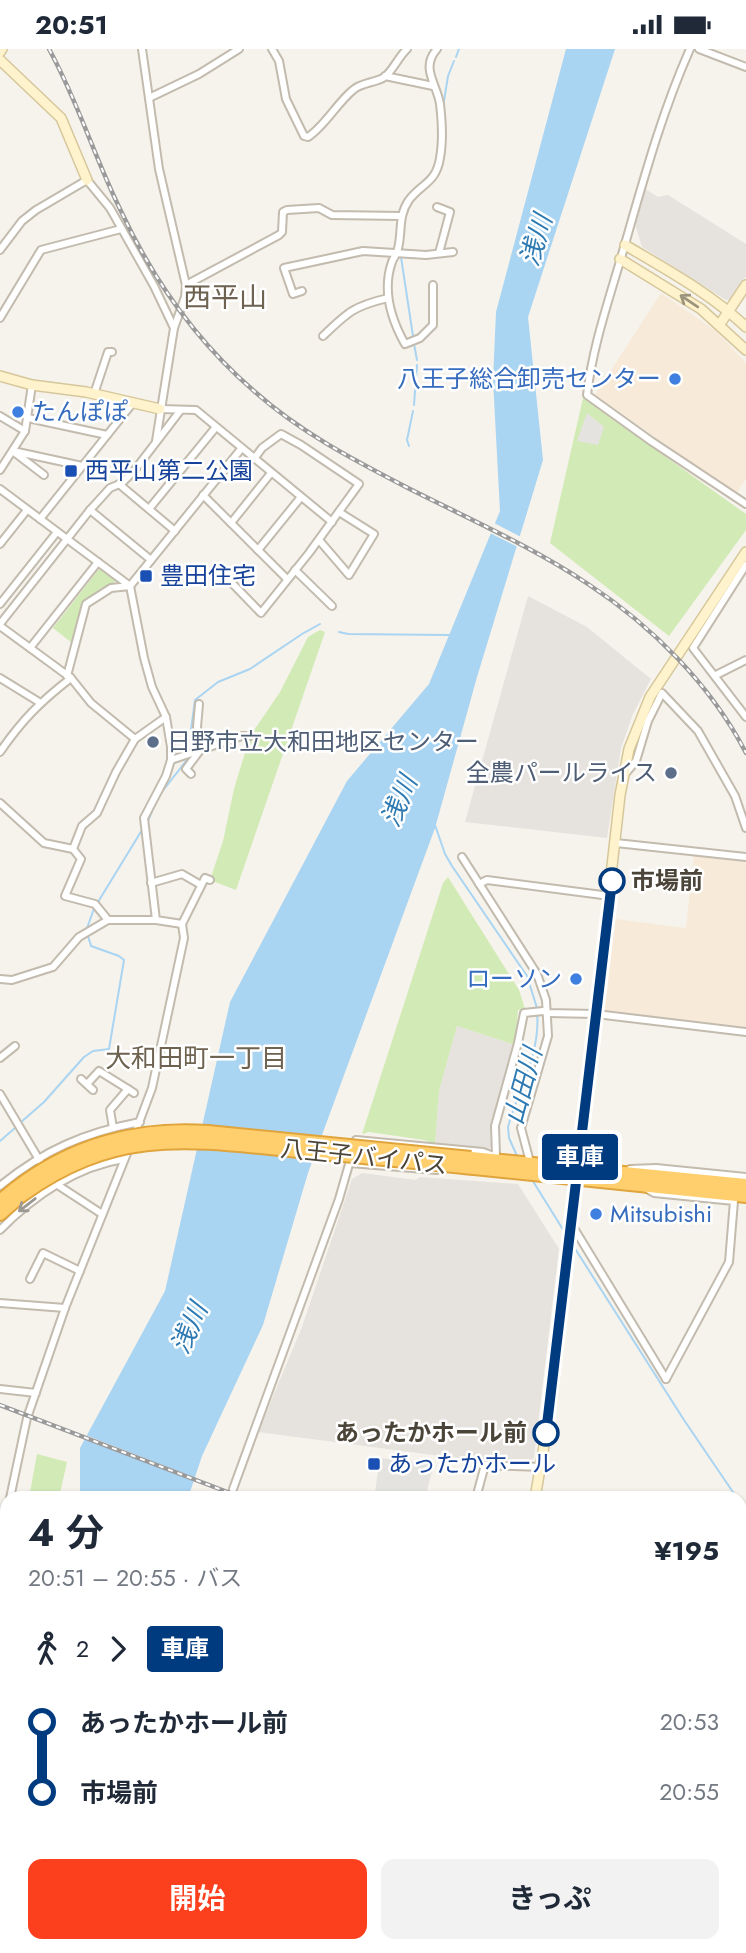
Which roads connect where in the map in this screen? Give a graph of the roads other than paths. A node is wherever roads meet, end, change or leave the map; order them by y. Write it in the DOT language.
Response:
graph roads {
  1 [pos="142,49"];
  2 [pos="239,49"];
  3 [pos="272,49"];
  4 [pos="407,49"];
  5 [pos="437,49"];
  6 [pos="690,49"];
  7 [pos="699,49"];
  8 [pos="0,61"];
  9 [pos="746,67"];
  10 [pos="386,76"];
  11 [pos="433,86"];
  12 [pos="149,98"];
  13 [pos="87,180"];
  14 [pos="437,207"];
  15 [pos="401,216"];
  16 [pos="121,229"];
  17 [pos="625,245"];
  18 [pos="0,250"];
  19 [pos="453,252"];
  20 [pos="397,253"];
  21 [pos="439,253"];
  22 [pos="620,259"];
  23 [pos="186,285"];
  24 [pos="433,285"];
  25 [pos="746,285"];
  26 [pos="302,291"];
  27 [pos="388,298"];
  28 [pos="729,311"];
  29 [pos="0,318"];
  30 [pos="720,324"];
  31 [pos="746,327"];
  32 [pos="174,328"];
  33 [pos="323,335"];
  34 [pos="746,349"];
  35 [pos="112,352"];
  36 [pos="0,376"];
  37 [pos="33,385"];
  38 [pos="94,394"];
  39 [pos="132,404"];
  40 [pos="160,409"];
  41 [pos="180,411"];
  42 [pos="0,416"];
  43 [pos="27,418"];
  44 [pos="216,427"];
  45 [pos="25,431"];
  46 [pos="107,435"];
  47 [pos="156,441"];
  48 [pos="241,449"];
  49 [pos="13,451"];
  50 [pos="254,459"];
  51 [pos="82,465"];
  52 [pos="0,470"];
  53 [pos="271,473"];
  54 [pos="44,475"];
  55 [pos="119,484"];
  56 [pos="0,489"];
  57 [pos="203,495"];
  58 [pos="301,497"];
  59 [pos="746,504"];
  60 [pos="90,509"];
  61 [pos="149,509"];
  62 [pos="27,510"];
  63 [pos="339,512"];
  64 [pos="40,519"];
  65 [pos="332,522"];
  66 [pos="231,523"];
  67 [pos="175,531"];
  68 [pos="57,532"];
  69 [pos="67,539"];
  70 [pos="319,540"];
  71 [pos="0,544"];
  72 [pos="258,549"];
  73 [pos="745,559"];
  74 [pos="151,560"];
  75 [pos="98,562"];
  76 [pos="295,570"];
  77 [pos="287,579"];
  78 [pos="229,580"];
  79 [pos="130,586"];
  80 [pos="0,604"];
  81 [pos="332,606"];
  82 [pos="0,625"];
  83 [pos="30,648"];
  84 [pos="746,660"];
  85 [pos="716,675"];
  86 [pos="69,677"];
  87 [pos="0,678"];
  88 [pos="40,702"];
  89 [pos="199,703"];
  90 [pos="166,717"];
  91 [pos="746,717"];
  92 [pos="250,736"];
  93 [pos="135,739"];
  94 [pos="201,749"];
  95 [pos="0,752"];
  96 [pos="171,760"];
  97 [pos="191,774"];
  98 [pos="623,776"];
  99 [pos="0,803"];
  100 [pos="746,828"];
  101 [pos="616,843"];
  102 [pos="73,849"];
  103 [pos="462,857"];
  104 [pos="746,857"];
  105 [pos="210,880"];
  106 [pos="150,883"];
  107 [pos="201,884"];
  108 [pos="479,884"];
  109 [pos="610,896"];
  110 [pos="108,920"];
  111 [pos="156,920"];
  112 [pos="182,924"];
  113 [pos="0,979"];
  114 [pos="545,1012"];
  115 [pos="596,1014"];
  116 [pos="746,1032"];
  117 [pos="16,1046"];
  118 [pos="0,1058"];
  119 [pos="87,1084"];
  120 [pos="0,1094"];
  121 [pos="140,1122"];
  122 [pos="113,1128"];
  123 [pos="38,1158"];
  124 [pos="124,1159"];
  125 [pos="502,1159"];
  126 [pos="350,1163"];
  127 [pos="472,1163"];
  128 [pos="531,1166"];
  129 [pos="618,1171"];
  130 [pos="518,1173"];
  131 [pos="578,1173"];
  132 [pos="746,1177"];
  133 [pos="57,1184"];
  134 [pos="639,1185"];
  135 [pos="746,1185"];
  136 [pos="0,1186"];
  137 [pos="740,1198"];
  138 [pos="5,1203"];
  139 [pos="102,1214"];
  140 [pos="0,1216"];
  141 [pos="572,1229"];
  142 [pos="0,1230"];
  143 [pos="80,1271"];
  144 [pos="30,1279"];
  145 [pos="0,1303"];
  146 [pos="65,1308"];
  147 [pos="0,1389"];
  148 [pos="36,1393"];
  149 [pos="541,1467"];
  150 [pos="233,1489"];
  151 [pos="11,1491"];
  152 [pos="478,1491"];
  153 [pos="536,1491"];
  1 -- 12 [label="street"];
  2 -- 12 [label="street"];
  3 -- 10 [label="street"];
  4 -- 10 [label="street"];
  5 -- 11 [label="street"];
  6 -- 17 [label="street"];
  7 -- 9 [label="street"];
  8 -- 13 [label="street"];
  10 -- 11 [label="street"];
  11 -- 15 [label="street"];
  12 -- 23 [label="street"];
  13 -- 16 [label="street"];
  13 -- 18 [label="street"];
  14 -- 21 [label="street"];
  15 -- 20 [label="street"];
  15 -- 23 [label="street"];
  16 -- 29 [label="street"];
  16 -- 32 [label="street"];
  17 -- 22 [label="street"];
  17 -- 28 [label="street"];
  19 -- 21 [label="street"];
  20 -- 21 [label="street"];
  20 -- 26 [label="street"];
  20 -- 27 [label="street"];
  30 -- 22 [label="street, one-way"];
  22 -- 59 [label="street"];
  23 -- 32 [label="street"];
  24 -- 27 [label="street"];
  25 -- 28 [label="street"];
  27 -- 33 [label="street"];
  28 -- 30 [label="street"];
  28 -- 31 [label="street"];
  30 -- 34 [label="street"];
  32 -- 40 [label="street"];
  35 -- 38 [label="street"];
  36 -- 37 [label="street"];
  37 -- 38 [label="street"];
  37 -- 43 [label="street"];
  38 -- 39 [label="street"];
  39 -- 40 [label="street"];
  39 -- 46 [label="street"];
  40 -- 41 [label="street"];
  40 -- 47 [label="street"];
  41 -- 44 [label="street"];
  41 -- 47 [label="street"];
  42 -- 45 [label="street"];
  43 -- 45 [label="street"];
  43 -- 46 [label="street"];
  44 -- 48 [label="street"];
  44 -- 61 [label="street"];
  45 -- 49 [label="street"];
  46 -- 51 [label="street"];
  47 -- 55 [label="street"];
  48 -- 50 [label="street"];
  48 -- 57 [label="street"];
  49 -- 51 [label="street"];
  49 -- 52 [label="street"];
  49 -- 54 [label="street"];
  50 -- 53 [label="street"];
  50 -- 63 [label="street"];
  51 -- 64 [label="street"];
  53 -- 58 [label="street"];
  53 -- 66 [label="street"];
  55 -- 60 [label="street"];
  55 -- 61 [label="street"];
  56 -- 62 [label="street"];
  57 -- 66 [label="street"];
  57 -- 67 [label="street"];
  58 -- 65 [label="street"];
  58 -- 72 [label="street"];
  60 -- 69 [label="street"];
  60 -- 74 [label="street"];
  61 -- 67 [label="street"];
  62 -- 64 [label="street"];
  62 -- 71 [label="street"];
  63 -- 65 [label="street"];
  63 -- 70 [label="street"];
  64 -- 68 [label="street"];
  65 -- 70 [label="street"];
  66 -- 72 [label="street"];
  67 -- 74 [label="street"];
  68 -- 69 [label="street"];
  68 -- 80 [label="street"];
  69 -- 75 [label="street"];
  69 -- 82 [label="street"];
  70 -- 76 [label="street"];
  72 -- 77 [label="street"];
  73 -- 85 [label="street"];
  73 -- 98 [label="street"];
  74 -- 79 [label="street"];
  75 -- 79 [label="street"];
  75 -- 83 [label="street"];
  76 -- 77 [label="street"];
  76 -- 81 [label="street"];
  77 -- 78 [label="street"];
  79 -- 86 [label="street"];
  79 -- 90 [label="street"];
  82 -- 83 [label="street"];
  83 -- 86 [label="street"];
  84 -- 85 [label="street"];
  85 -- 91 [label="street"];
  86 -- 88 [label="street"];
  86 -- 93 [label="street"];
  87 -- 88 [label="street"];
  88 -- 95 [label="street"];
  89 -- 94 [label="street"];
  90 -- 93 [label="street"];
  90 -- 96 [label="street"];
  92 -- 94 [label="street"];
  93 -- 102 [label="street"];
  94 -- 96 [label="street"];
  94 -- 97 [label="street"];
  96 -- 106 [label="street"];
  98 -- 100 [label="street"];
  98 -- 101 [label="street"];
  99 -- 102 [label="street"];
  101 -- 104 [label="street"];
  101 -- 109 [label="street"];
  102 -- 110 [label="street"];
  103 -- 108 [label="street"];
  105 -- 107 [label="street"];
  106 -- 107 [label="street"];
  106 -- 111 [label="street"];
  107 -- 112 [label="street"];
  108 -- 109 [label="street"];
  108 -- 114 [label="street"];
  109 -- 115 [label="street"];
  110 -- 111 [label="street"];
  110 -- 113 [label="street"];
  111 -- 112 [label="street"];
  112 -- 121 [label="street"];
  114 -- 115 [label="street"];
  114 -- 125 [label="street"];
  114 -- 128 [label="street"];
  115 -- 116 [label="street"];
  115 -- 131 [label="street"];
  117 -- 118 [label="street"];
  119 -- 122 [label="street"];
  120 -- 123 [label="street"];
  121 -- 122 [label="street"];
  121 -- 124 [label="street"];
  122 -- 123 [label="street"];
  123 -- 133 [label="street"];
  123 -- 136 [label="street"];
  124 -- 133 [label="street"];
  124 -- 139 [label="street"];
  125 -- 126 [label="street"];
  125 -- 127 [label="highway, 八王子バイパス"];
  125 -- 128 [label="highway, 八王子バイパス"];
  126 -- 130 [label="street"];
  126 -- 150 [label="street"];
  127 -- 130 [label="highway, 八王子バイパス"];
  127 -- 138 [label="highway, 八王子バイパス, bridge"];
  128 -- 130 [label="highway, 八王子バイパス"];
  128 -- 131 [label="highway, 八王子バイパス"];
  129 -- 131 [label="highway, 八王子バイパス"];
  129 -- 132 [label="street"];
  129 -- 135 [label="highway, 八王子バイパス"];
  131 -- 134 [label="highway, 八王子バイパス"];
  131 -- 141 [label="street"];
  133 -- 139 [label="street"];
  133 -- 142 [label="street, one-way"];
  134 -- 137 [label="highway, 八王子バイパス"];
  134 -- 137 [label="street"];
  137 -- 141 [label="street"];
  138 -- 140 [label="highway, 八王子バイパス"];
  139 -- 143 [label="street"];
  141 -- 149 [label="street"];
  143 -- 144 [label="street"];
  143 -- 146 [label="street"];
  145 -- 146 [label="street"];
  146 -- 148 [label="street"];
  147 -- 148 [label="street"];
  148 -- 151 [label="street"];
  149 -- 152 [label="street"];
  149 -- 153 [label="street"];
}
